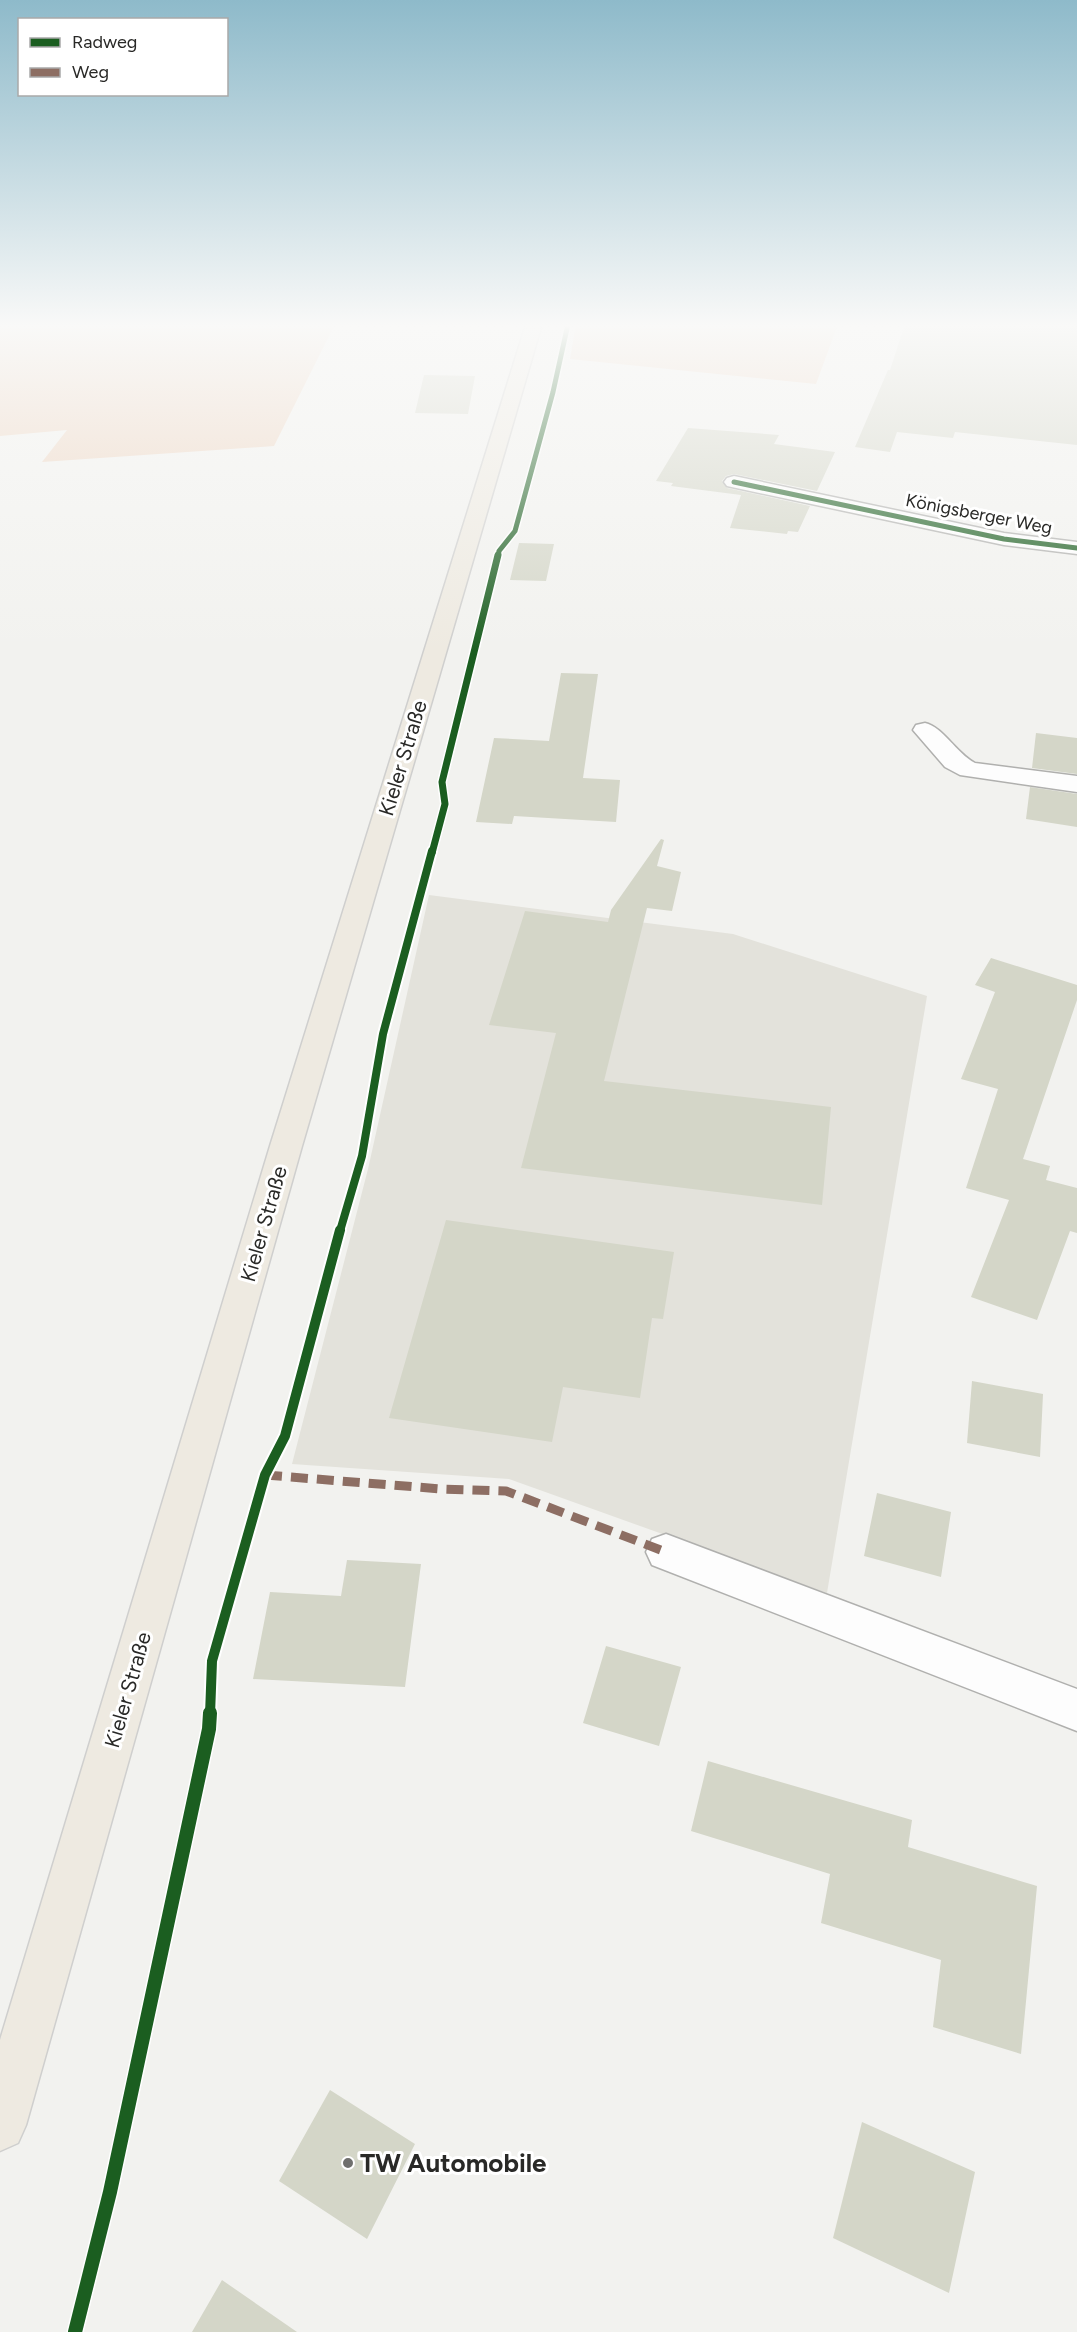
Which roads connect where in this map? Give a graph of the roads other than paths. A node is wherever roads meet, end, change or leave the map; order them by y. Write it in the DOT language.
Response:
graph roads {
  1 [pos="501,433"];
  2 [pos="734,482"];
  3 [pos="1077,548"];
  4 [pos="926,730"];
  5 [pos="1077,784"];
  6 [pos="666,1552"];
  7 [pos="1077,1710"];
  8 [pos="0,2125"];
  1 -- 8 [label="main road, Kieler Straße"];
  2 -- 3 [label="street, Königsberger Weg"];
  4 -- 5 [label="street"];
  6 -- 7 [label="street"];
}
